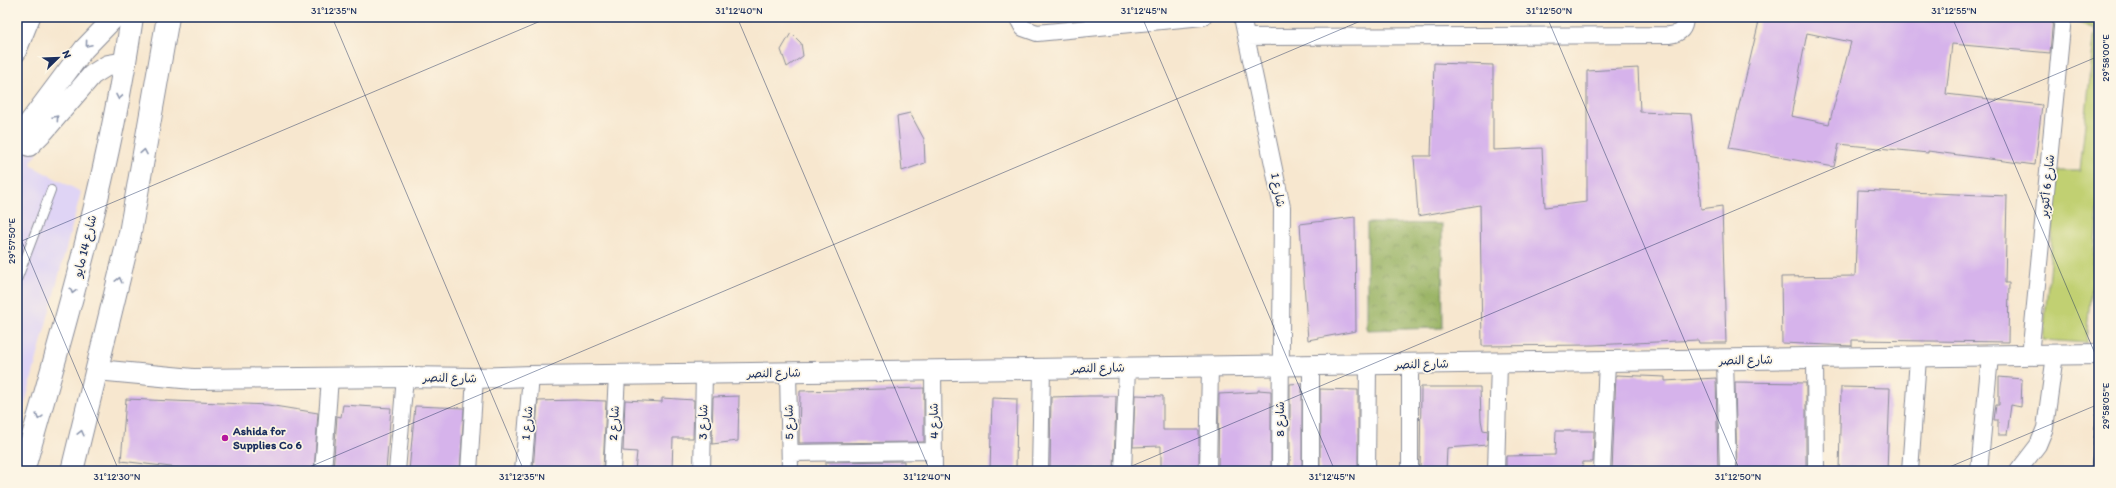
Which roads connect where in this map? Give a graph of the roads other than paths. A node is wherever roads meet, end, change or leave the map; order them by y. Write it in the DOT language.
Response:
graph roads {
  1 [pos="32,17"];
  2 [pos="115,17"];
  3 [pos="132,17"];
  4 [pos="168,17"];
  5 [pos="1203,17"];
  6 [pos="1242,17"];
  7 [pos="1685,17"];
  8 [pos="2063,17"];
  9 [pos="1158,19"];
  10 [pos="1020,22"];
  11 [pos="1246,37"];
  12 [pos="17,54"];
  13 [pos="126,62"];
  14 [pos="21,147"];
  15 [pos="51,190"];
  16 [pos="17,280"];
  17 [pos="2099,354"];
  18 [pos="2055,355"];
  19 [pos="2030,356"];
  20 [pos="1990,357"];
  21 [pos="1918,358"];
  22 [pos="1815,359"];
  23 [pos="1725,360"];
  24 [pos="1607,362"];
  25 [pos="1499,363"];
  26 [pos="1368,365"];
  27 [pos="1410,365"];
  28 [pos="1280,366"];
  29 [pos="1311,366"];
  30 [pos="1210,367"];
  31 [pos="1127,368"];
  32 [pos="1042,369"];
  33 [pos="97,370"];
  34 [pos="933,371"];
  35 [pos="788,372"];
  36 [pos="704,373"];
  37 [pos="617,375"];
  38 [pos="531,376"];
  39 [pos="405,377"];
  40 [pos="330,378"];
  41 [pos="475,378"];
  42 [pos="934,451"];
  43 [pos="790,453"];
  44 [pos="23,471"];
  45 [pos="72,471"];
  46 [pos="322,471"];
  47 [pos="397,471"];
  48 [pos="469,471"];
  49 [pos="523,471"];
  50 [pos="612,471"];
  51 [pos="702,471"];
  52 [pos="790,471"];
  53 [pos="934,471"];
  54 [pos="1040,471"];
  55 [pos="1124,471"];
  56 [pos="1208,471"];
  57 [pos="1280,471"];
  58 [pos="1311,471"];
  59 [pos="1368,471"];
  60 [pos="1410,471"];
  61 [pos="1496,471"];
  62 [pos="1602,471"];
  63 [pos="1728,471"];
  64 [pos="1816,471"];
  65 [pos="1910,471"];
  66 [pos="1979,471"];
  67 [pos="2018,471"];
  1 -- 12 [label="street"];
  2 -- 14 [label="street, one-way"];
  3 -- 13 [label="main road, شارع 14 مايو"];
  33 -- 4 [label="main road, one-way"];
  5 -- 9 [label="street"];
  6 -- 11 [label="street, شارع 1"];
  7 -- 11 [label="street"];
  8 -- 19 [label="street, شارع 6 أكتوبر"];
  9 -- 10 [label="street"];
  11 -- 28 [label="street, شارع 1"];
  14 -- 13 [label="street, one-way"];
  13 -- 44 [label="main road, شارع 14 مايو, one-way"];
  15 -- 16 [label="lane"];
  17 -- 18 [label="street, شارع النصر"];
  18 -- 19 [label="street, شارع النصر"];
  18 -- 67 [label="street"];
  19 -- 20 [label="street, شارع النصر"];
  20 -- 21 [label="street, شارع النصر"];
  20 -- 66 [label="street"];
  21 -- 22 [label="street, شارع النصر"];
  21 -- 65 [label="street"];
  22 -- 23 [label="street, شارع النصر"];
  22 -- 64 [label="street"];
  23 -- 24 [label="street, شارع النصر"];
  23 -- 63 [label="street"];
  24 -- 25 [label="street, شارع النصر"];
  24 -- 62 [label="street"];
  25 -- 27 [label="street, شارع النصر"];
  25 -- 61 [label="street"];
  26 -- 27 [label="street, شارع النصر"];
  26 -- 29 [label="street, شارع النصر"];
  26 -- 59 [label="street"];
  27 -- 60 [label="street"];
  28 -- 29 [label="street, شارع النصر"];
  28 -- 30 [label="street, شارع النصر"];
  28 -- 57 [label="street, شارع 8"];
  29 -- 58 [label="street"];
  30 -- 31 [label="street, شارع النصر"];
  30 -- 56 [label="street"];
  31 -- 32 [label="street, شارع النصر"];
  31 -- 55 [label="street"];
  32 -- 34 [label="street, شارع النصر"];
  32 -- 54 [label="street"];
  33 -- 40 [label="street, شارع النصر"];
  45 -- 33 [label="main road, one-way"];
  34 -- 35 [label="street, شارع النصر"];
  34 -- 42 [label="street, شارع 4"];
  35 -- 36 [label="street, شارع النصر"];
  35 -- 43 [label="street, شارع 5"];
  36 -- 37 [label="street, شارع النصر"];
  36 -- 51 [label="street, شارع 3"];
  37 -- 38 [label="street, شارع النصر"];
  37 -- 50 [label="street, شارع 2"];
  38 -- 41 [label="street, شارع النصر"];
  38 -- 49 [label="street, شارع 1"];
  39 -- 40 [label="street, شارع النصر"];
  39 -- 41 [label="street, شارع النصر"];
  39 -- 47 [label="street"];
  40 -- 46 [label="street"];
  41 -- 48 [label="street"];
  42 -- 43 [label="street"];
  42 -- 53 [label="street, شارع 4"];
  43 -- 52 [label="street, شارع 5"];
}
